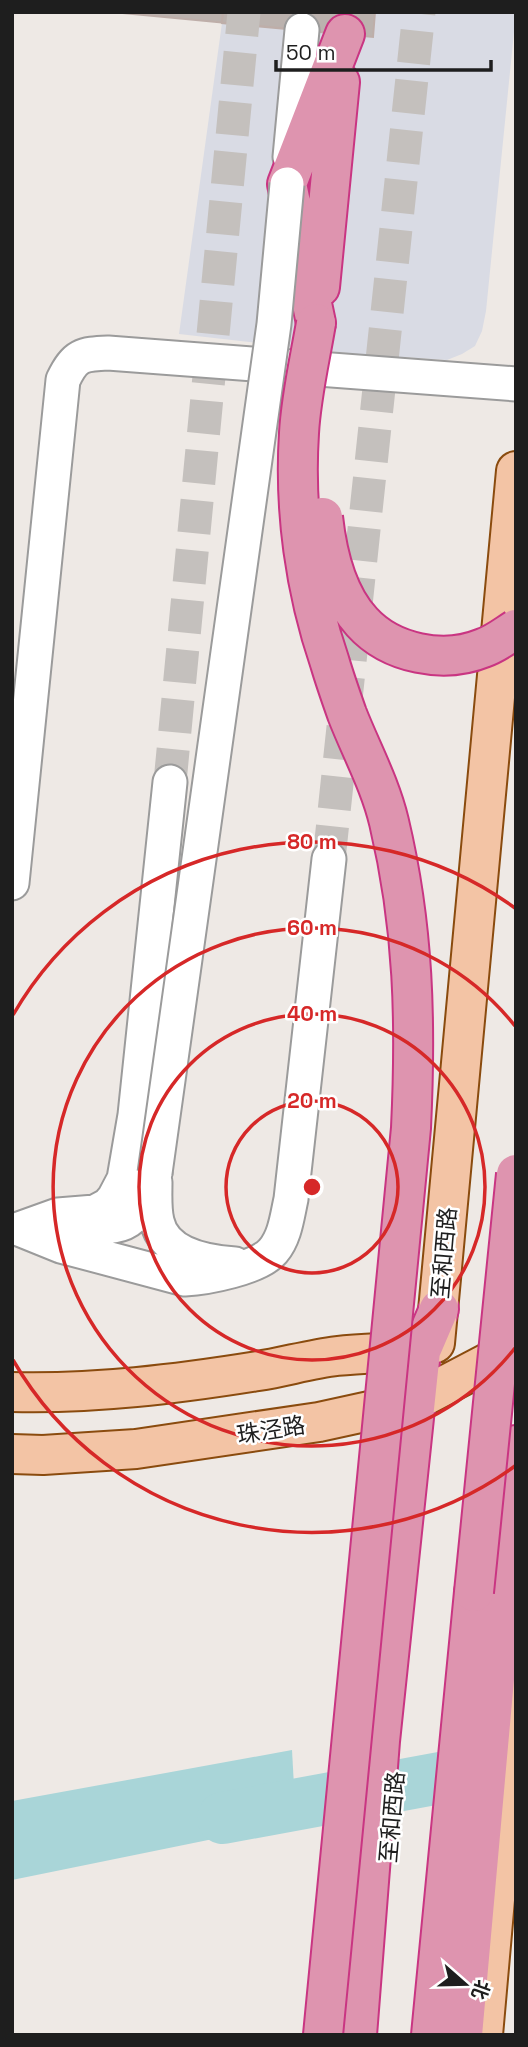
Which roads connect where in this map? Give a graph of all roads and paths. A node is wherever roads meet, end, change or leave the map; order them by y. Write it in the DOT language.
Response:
graph roads {
  1 [pos="302,30"];
  2 [pos="287,184"];
  3 [pos="316,323"];
  4 [pos="516,384"];
  5 [pos="516,471"];
  6 [pos="516,629"];
  7 [pos="170,782"];
  8 [pos="329,859"];
  9 [pos="12,883"];
  10 [pos="155,1173"];
  11 [pos="516,1174"];
  12 [pos="16,1228"];
  13 [pos="252,1263"];
  14 [pos="439,1309"];
  15 [pos="516,1346"];
  16 [pos="428,1350"];
  17 [pos="12,1392"];
  18 [pos="423,1397"];
  19 [pos="516,1445"];
  20 [pos="12,1454"];
  21 [pos="516,1662"];
  22 [pos="499,1734"];
  23 [pos="389,1746"];
  24 [pos="490,1799"];
  25 [pos="323,2035"];
  26 [pos="358,2035"];
  27 [pos="372,2035"];
  28 [pos="431,2035"];
  29 [pos="463,2035"];
  30 [pos="483,2035"];
  1 -- 2 [label="street"];
  2 -- 3 [label="highway, bridge"];
  2 -- 3 [label="highway"];
  2 -- 10 [label="street, bridge"];
  3 -- 6 [label="highway, bridge"];
  3 -- 25 [label="highway, bridge"];
  4 -- 9 [label="street"];
  5 -- 14 [label="main road, 至和西路"];
  7 -- 12 [label="street"];
  8 -- 13 [label="street"];
  10 -- 12 [label="street"];
  10 -- 13 [label="street"];
  11 -- 28 [label="highway, bridge"];
  12 -- 13 [label="street"];
  14 -- 16 [label="highway"];
  15 -- 16 [label="main road, 珠泾路"];
  15 -- 18 [label="main road, 珠泾路"];
  16 -- 17 [label="main road, 珠泾路"];
  16 -- 18 [label="highway"];
  18 -- 20 [label="main road, 珠泾路"];
  18 -- 23 [label="highway"];
  19 -- 22 [label="highway"];
  21 -- 22 [label="main road"];
  22 -- 24 [label="highway"];
  23 -- 26 [label="highway"];
  23 -- 27 [label="main road, 至和西路"];
  24 -- 29 [label="highway"];
  24 -- 30 [label="main road"];
}
